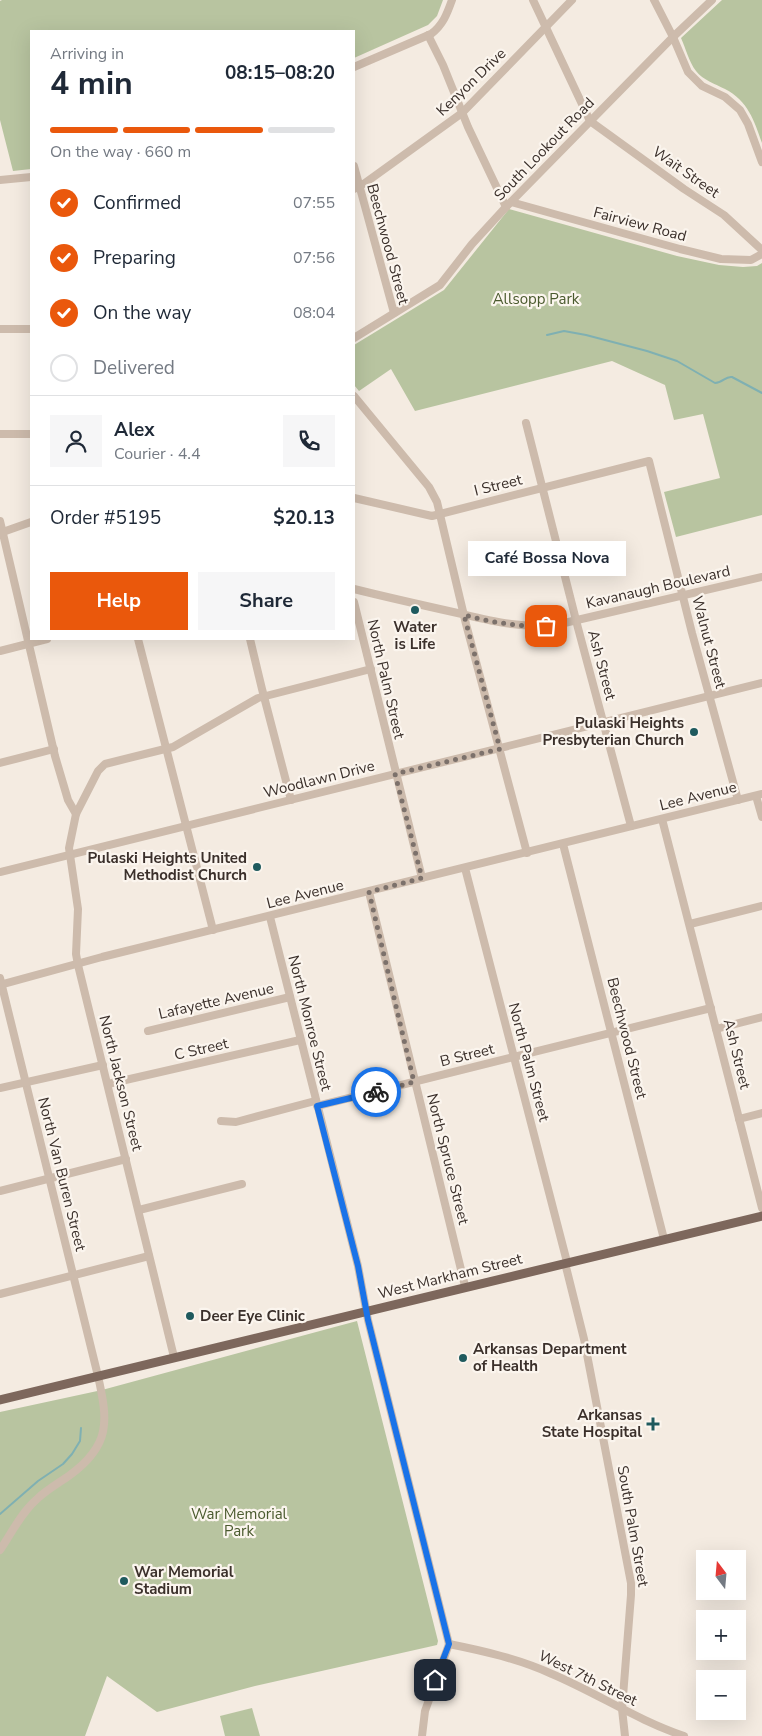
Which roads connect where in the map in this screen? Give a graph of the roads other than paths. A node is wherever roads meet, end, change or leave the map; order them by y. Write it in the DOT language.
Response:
graph roads {
  1 [pos="452,0"];
  2 [pos="533,0"];
  3 [pos="572,0"];
  4 [pos="654,0"];
  5 [pos="712,0"];
  6 [pos="546,28"];
  7 [pos="428,35"];
  8 [pos="673,37"];
  9 [pos="355,67"];
  10 [pos="462,113"];
  11 [pos="590,121"];
  12 [pos="762,162"];
  13 [pos="30,178"];
  14 [pos="0,180"];
  15 [pos="356,188"];
  16 [pos="508,205"];
  17 [pos="762,250"];
  18 [pos="762,254"];
  19 [pos="394,313"];
  20 [pos="0,328"];
  21 [pos="30,329"];
  22 [pos="355,337"];
  23 [pos="355,397"];
  24 [pos="526,422"];
  25 [pos="0,434"];
  26 [pos="30,434"];
  27 [pos="649,461"];
  28 [pos="544,488"];
  29 [pos="355,498"];
  30 [pos="440,514"];
  31 [pos="0,521"];
  32 [pos="30,522"];
  33 [pos="1,532"];
  34 [pos="762,577"];
  35 [pos="355,589"];
  36 [pos="682,596"];
  37 [pos="355,606"];
  38 [pos="464,615"];
  39 [pos="576,621"];
  40 [pos="43,640"];
  41 [pos="138,640"];
  42 [pos="250,640"];
  43 [pos="29,643"];
  44 [pos="0,651"];
  45 [pos="371,669"];
  46 [pos="762,683"];
  47 [pos="264,696"];
  48 [pos="709,696"];
  49 [pos="604,723"];
  50 [pos="166,748"];
  51 [pos="54,749"];
  52 [pos="500,749"];
  53 [pos="0,763"];
  54 [pos="395,774"];
  55 [pos="759,795"];
  56 [pos="291,800"];
  57 [pos="738,800"];
  58 [pos="76,814"];
  59 [pos="762,817"];
  60 [pos="662,819"];
  61 [pos="186,826"];
  62 [pos="631,826"];
  63 [pos="563,844"];
  64 [pos="527,853"];
  65 [pos="69,856"];
  66 [pos="465,868"];
  67 [pos="0,872"];
  68 [pos="422,878"];
  69 [pos="369,892"];
  70 [pos="762,906"];
  71 [pos="270,917"];
  72 [pos="690,924"];
  73 [pos="213,930"];
  74 [pos="78,964"];
  75 [pos="1,982"];
  76 [pos="290,997"];
  77 [pos="711,1008"];
  78 [pos="762,1017"];
  79 [pos="716,1029"];
  80 [pos="148,1031"];
  81 [pos="612,1033"];
  82 [pos="300,1040"];
  83 [pos="513,1057"];
  84 [pos="102,1065"];
  85 [pos="25,1082"];
  86 [pos="414,1082"];
  87 [pos="108,1084"];
  88 [pos="0,1088"];
  89 [pos="316,1104"];
  90 [pos="762,1113"];
  91 [pos="739,1119"];
  92 [pos="222,1121"];
  93 [pos="126,1159"];
  94 [pos="48,1178"];
  95 [pos="242,1184"];
  96 [pos="0,1191"];
  97 [pos="762,1208"];
  98 [pos="139,1210"];
  99 [pos="762,1216"];
  100 [pos="664,1239"];
  101 [pos="149,1256"];
  102 [pos="566,1262"];
  103 [pos="73,1275"];
  104 [pos="465,1286"];
  105 [pos="0,1294"];
  106 [pos="366,1310"];
  107 [pos="174,1357"];
  108 [pos="98,1376"];
  109 [pos="0,1400"];
  110 [pos="0,1550"];
  111 [pos="449,1644"];
  112 [pos="622,1709"];
  113 [pos="422,1736"];
  114 [pos="625,1736"];
  115 [pos="684,1736"];
  1 -- 7 [label="street"];
  2 -- 6 [label="street"];
  3 -- 6 [label="street, Kenyon Drive"];
  4 -- 8 [label="street"];
  5 -- 8 [label="street, South Lookout Road"];
  6 -- 10 [label="street, Kenyon Drive"];
  6 -- 11 [label="street"];
  7 -- 9 [label="street"];
  7 -- 10 [label="street"];
  8 -- 11 [label="street, South Lookout Road"];
  8 -- 12 [label="street"];
  10 -- 15 [label="street, Kenyon Drive"];
  10 -- 16 [label="street"];
  11 -- 16 [label="street, South Lookout Road"];
  11 -- 17 [label="street, Wait Street"];
  13 -- 14 [label="street"];
  15 -- 19 [label="street, Beechwood Street"];
  16 -- 18 [label="street, Fairview Road"];
  16 -- 19 [label="street, South Lookout Road"];
  19 -- 22 [label="street, Beechwood Street"];
  20 -- 21 [label="street"];
  23 -- 30 [label="street"];
  24 -- 28 [label="street, Ash Street"];
  25 -- 26 [label="street"];
  27 -- 28 [label="street, I Street"];
  27 -- 36 [label="street, Walnut Street"];
  28 -- 30 [label="street, I Street"];
  28 -- 39 [label="street, Ash Street"];
  29 -- 30 [label="street, I Street"];
  30 -- 38 [label="street"];
  31 -- 33 [label="street"];
  32 -- 33 [label="street"];
  33 -- 43 [label="street"];
  34 -- 36 [label="street, Kavanaugh Boulevard"];
  35 -- 38 [label="street, Kavanaugh Boulevard"];
  36 -- 39 [label="street, Kavanaugh Boulevard"];
  36 -- 48 [label="street, Walnut Street"];
  37 -- 45 [label="street, North Palm Street"];
  38 -- 39 [label="street, Kavanaugh Boulevard"];
  38 -- 52 [label="street"];
  39 -- 49 [label="street, Ash Street"];
  40 -- 43 [label="street"];
  41 -- 50 [label="street"];
  42 -- 47 [label="street"];
  43 -- 44 [label="street"];
  43 -- 51 [label="street"];
  45 -- 47 [label="street, North Jackson Street"];
  45 -- 54 [label="street, North Palm Street"];
  46 -- 48 [label="street, Woodlawn Drive"];
  47 -- 50 [label="street, North Jackson Street"];
  47 -- 56 [label="street"];
  48 -- 49 [label="street, Woodlawn Drive"];
  48 -- 57 [label="street, Walnut Street"];
  49 -- 52 [label="street, Woodlawn Drive"];
  49 -- 62 [label="street, Ash Street"];
  50 -- 58 [label="street, North Jackson Street"];
  50 -- 61 [label="street"];
  51 -- 53 [label="street"];
  51 -- 58 [label="street"];
  52 -- 54 [label="street, Woodlawn Drive"];
  52 -- 64 [label="street"];
  54 -- 56 [label="street, Woodlawn Drive"];
  54 -- 68 [label="street, North Palm Street"];
  55 -- 57 [label="street, Lee Avenue"];
  55 -- 59 [label="street"];
  56 -- 61 [label="street, Woodlawn Drive"];
  57 -- 60 [label="street, Lee Avenue"];
  58 -- 65 [label="street, North Jackson Street"];
  60 -- 62 [label="street, Lee Avenue"];
  60 -- 72 [label="street, Ash Street"];
  61 -- 65 [label="street, Woodlawn Drive"];
  61 -- 73 [label="street"];
  62 -- 63 [label="street, Lee Avenue"];
  63 -- 64 [label="street, Lee Avenue"];
  63 -- 81 [label="street, Beechwood Street"];
  64 -- 66 [label="street, Lee Avenue"];
  65 -- 67 [label="street, Woodlawn Drive"];
  65 -- 74 [label="street, North Jackson Street"];
  66 -- 68 [label="street, Lee Avenue"];
  66 -- 83 [label="street, North Palm Street"];
  68 -- 69 [label="street, Lee Avenue"];
  69 -- 71 [label="street, Lee Avenue"];
  69 -- 86 [label="street, North Spruce Street"];
  70 -- 72 [label="street"];
  71 -- 73 [label="street, Lee Avenue"];
  71 -- 76 [label="street, North Monroe Street"];
  72 -- 77 [label="street, Ash Street"];
  73 -- 74 [label="street, Lee Avenue"];
  74 -- 75 [label="street, Lee Avenue"];
  74 -- 84 [label="street, North Jackson Street"];
  75 -- 85 [label="street, North Van Buren Street"];
  76 -- 80 [label="street, Lafayette Avenue"];
  76 -- 82 [label="street, North Monroe Street"];
  77 -- 79 [label="street, Ash Street"];
  77 -- 81 [label="street, B Street"];
  78 -- 79 [label="street"];
  79 -- 91 [label="street, Ash Street"];
  81 -- 83 [label="street, B Street"];
  81 -- 100 [label="street, Beechwood Street"];
  82 -- 87 [label="street, C Street"];
  82 -- 89 [label="street, North Monroe Street"];
  83 -- 86 [label="street, B Street"];
  83 -- 102 [label="street, North Palm Street"];
  84 -- 85 [label="street"];
  84 -- 87 [label="street, North Jackson Street"];
  85 -- 88 [label="street"];
  85 -- 94 [label="street, North Van Buren Street"];
  86 -- 89 [label="street, B Street"];
  86 -- 104 [label="street, North Spruce Street"];
  87 -- 93 [label="street, North Jackson Street"];
  89 -- 92 [label="street, B Street"];
  89 -- 106 [label="street, North Monroe Street"];
  90 -- 91 [label="street"];
  91 -- 97 [label="street, Ash Street"];
  93 -- 94 [label="street"];
  93 -- 98 [label="street, North Jackson Street"];
  94 -- 96 [label="street"];
  94 -- 103 [label="street, North Van Buren Street"];
  95 -- 98 [label="street"];
  98 -- 101 [label="street, North Jackson Street"];
  99 -- 100 [label="main road, West Markham Street"];
  100 -- 102 [label="main road, West Markham Street"];
  101 -- 103 [label="street"];
  101 -- 107 [label="street, North Jackson Street"];
  102 -- 104 [label="main road, West Markham Street"];
  102 -- 112 [label="street, South Palm Street"];
  103 -- 105 [label="street"];
  103 -- 108 [label="street, North Van Buren Street"];
  104 -- 106 [label="main road, West Markham Street"];
  106 -- 107 [label="main road, West Markham Street"];
  106 -- 111 [label="street, North Monroe Street"];
  107 -- 108 [label="main road, West Markham Street"];
  108 -- 109 [label="main road, West Markham Street"];
  108 -- 110 [label="street, North Van Buren Street"];
  111 -- 112 [label="street, West 7th Street"];
  111 -- 113 [label="street"];
  112 -- 114 [label="street, South Palm Street"];
  112 -- 115 [label="street, West 7th Street"];
}
